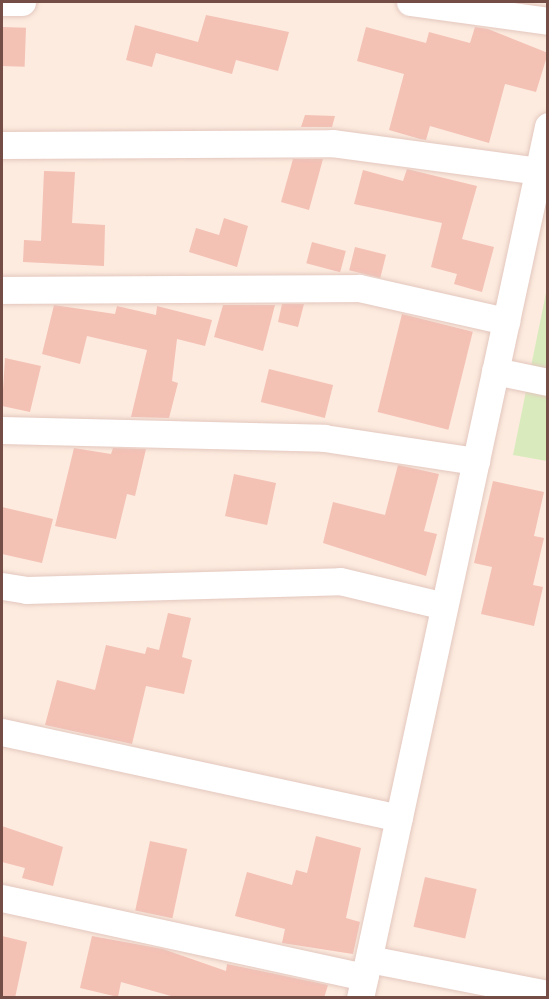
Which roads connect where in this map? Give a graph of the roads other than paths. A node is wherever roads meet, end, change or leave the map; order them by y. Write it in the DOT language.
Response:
graph roads {
  1 [pos="2,2"];
  2 [pos="22,2"];
  3 [pos="410,2"];
  4 [pos="548,21"];
  5 [pos="548,126"];
  6 [pos="2,145"];
  7 [pos="538,171"];
  8 [pos="2,290"];
  9 [pos="506,321"];
  10 [pos="495,371"];
  11 [pos="548,382"];
  12 [pos="2,430"];
  13 [pos="476,461"];
  14 [pos="2,586"];
  15 [pos="444,606"];
  16 [pos="2,732"];
  17 [pos="399,818"];
  18 [pos="2,898"];
  19 [pos="365,978"];
  20 [pos="548,994"];
  1 -- 2 [label="street"];
  3 -- 4 [label="street"];
  5 -- 7 [label="street"];
  6 -- 7 [label="street"];
  7 -- 9 [label="street"];
  8 -- 9 [label="street"];
  9 -- 10 [label="street"];
  10 -- 11 [label="street"];
  10 -- 13 [label="street"];
  12 -- 13 [label="street"];
  13 -- 15 [label="street"];
  14 -- 15 [label="street"];
  15 -- 17 [label="street"];
  16 -- 17 [label="street"];
  17 -- 19 [label="street"];
  18 -- 19 [label="street"];
  19 -- 20 [label="street"];
}
